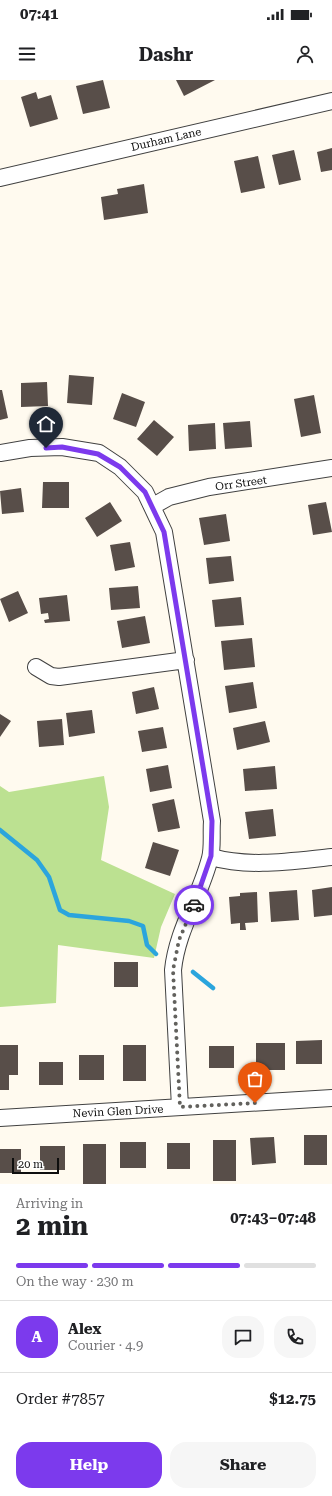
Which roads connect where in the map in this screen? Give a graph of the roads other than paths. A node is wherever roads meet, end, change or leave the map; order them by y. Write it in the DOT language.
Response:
graph roads {
  1 [pos="332,101"];
  2 [pos="0,177"];
  3 [pos="0,453"];
  4 [pos="332,468"];
  5 [pos="153,506"];
  6 [pos="186,660"];
  7 [pos="36,667"];
  8 [pos="211,856"];
  9 [pos="332,857"];
  10 [pos="332,1098"];
  11 [pos="180,1107"];
  12 [pos="0,1118"];
  1 -- 2 [label="street, Durham Lane"];
  3 -- 5 [label="street"];
  4 -- 5 [label="street, Orr Street"];
  5 -- 6 [label="street"];
  6 -- 7 [label="street"];
  6 -- 8 [label="street"];
  8 -- 9 [label="street"];
  8 -- 11 [label="street"];
  10 -- 11 [label="street, Nevin Glen Drive"];
  11 -- 12 [label="street, Nevin Glen Drive"];
}
